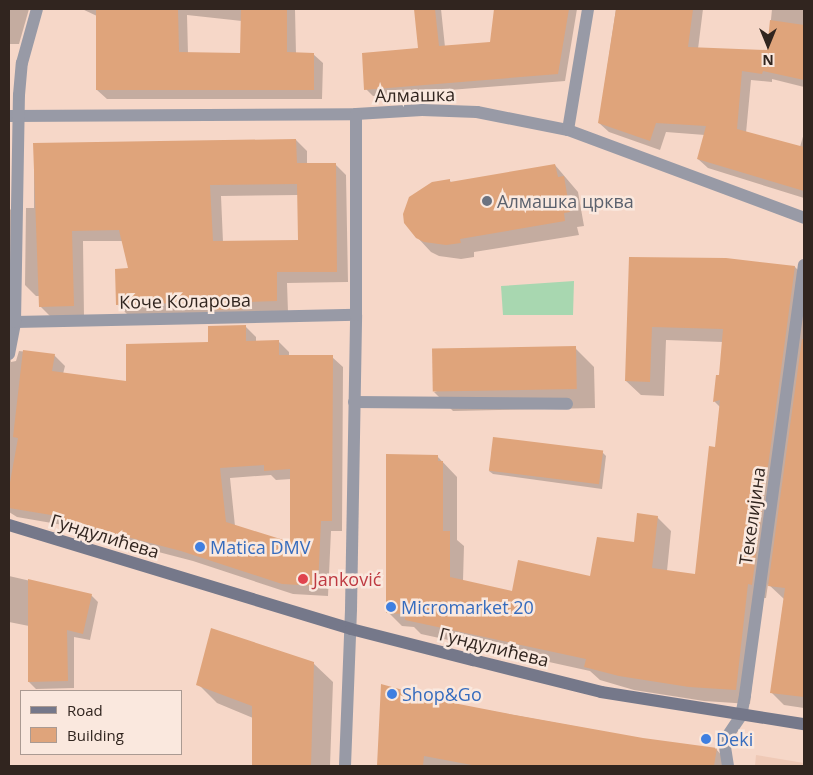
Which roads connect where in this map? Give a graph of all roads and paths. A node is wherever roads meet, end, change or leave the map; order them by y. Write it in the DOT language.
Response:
graph roads {
  1 [pos="36,9"];
  2 [pos="588,9"];
  3 [pos="356,114"];
  4 [pos="14,116"];
  5 [pos="568,130"];
  6 [pos="804,218"];
  7 [pos="804,265"];
  8 [pos="356,314"];
  9 [pos="15,322"];
  10 [pos="9,354"];
  11 [pos="354,402"];
  12 [pos="567,404"];
  13 [pos="9,525"];
  14 [pos="351,629"];
  15 [pos="741,716"];
  16 [pos="804,724"];
  17 [pos="345,766"];
  18 [pos="728,766"];
  1 -- 4 [label="street"];
  2 -- 5 [label="street"];
  3 -- 4 [label="street, Алмашка"];
  3 -- 5 [label="street, Алмашка"];
  3 -- 8 [label="street"];
  4 -- 9 [label="street"];
  5 -- 6 [label="street, Алмашка"];
  7 -- 15 [label="street, Текелијина"];
  8 -- 9 [label="street, Коче Коларова"];
  8 -- 11 [label="street"];
  9 -- 10 [label="street"];
  11 -- 12 [label="street"];
  11 -- 14 [label="street"];
  13 -- 14 [label="street, Гундулићева"];
  14 -- 15 [label="street, Гундулићева"];
  14 -- 17 [label="street"];
  15 -- 16 [label="street, Гундулићева"];
  15 -- 18 [label="street, Текелијина"];
}
